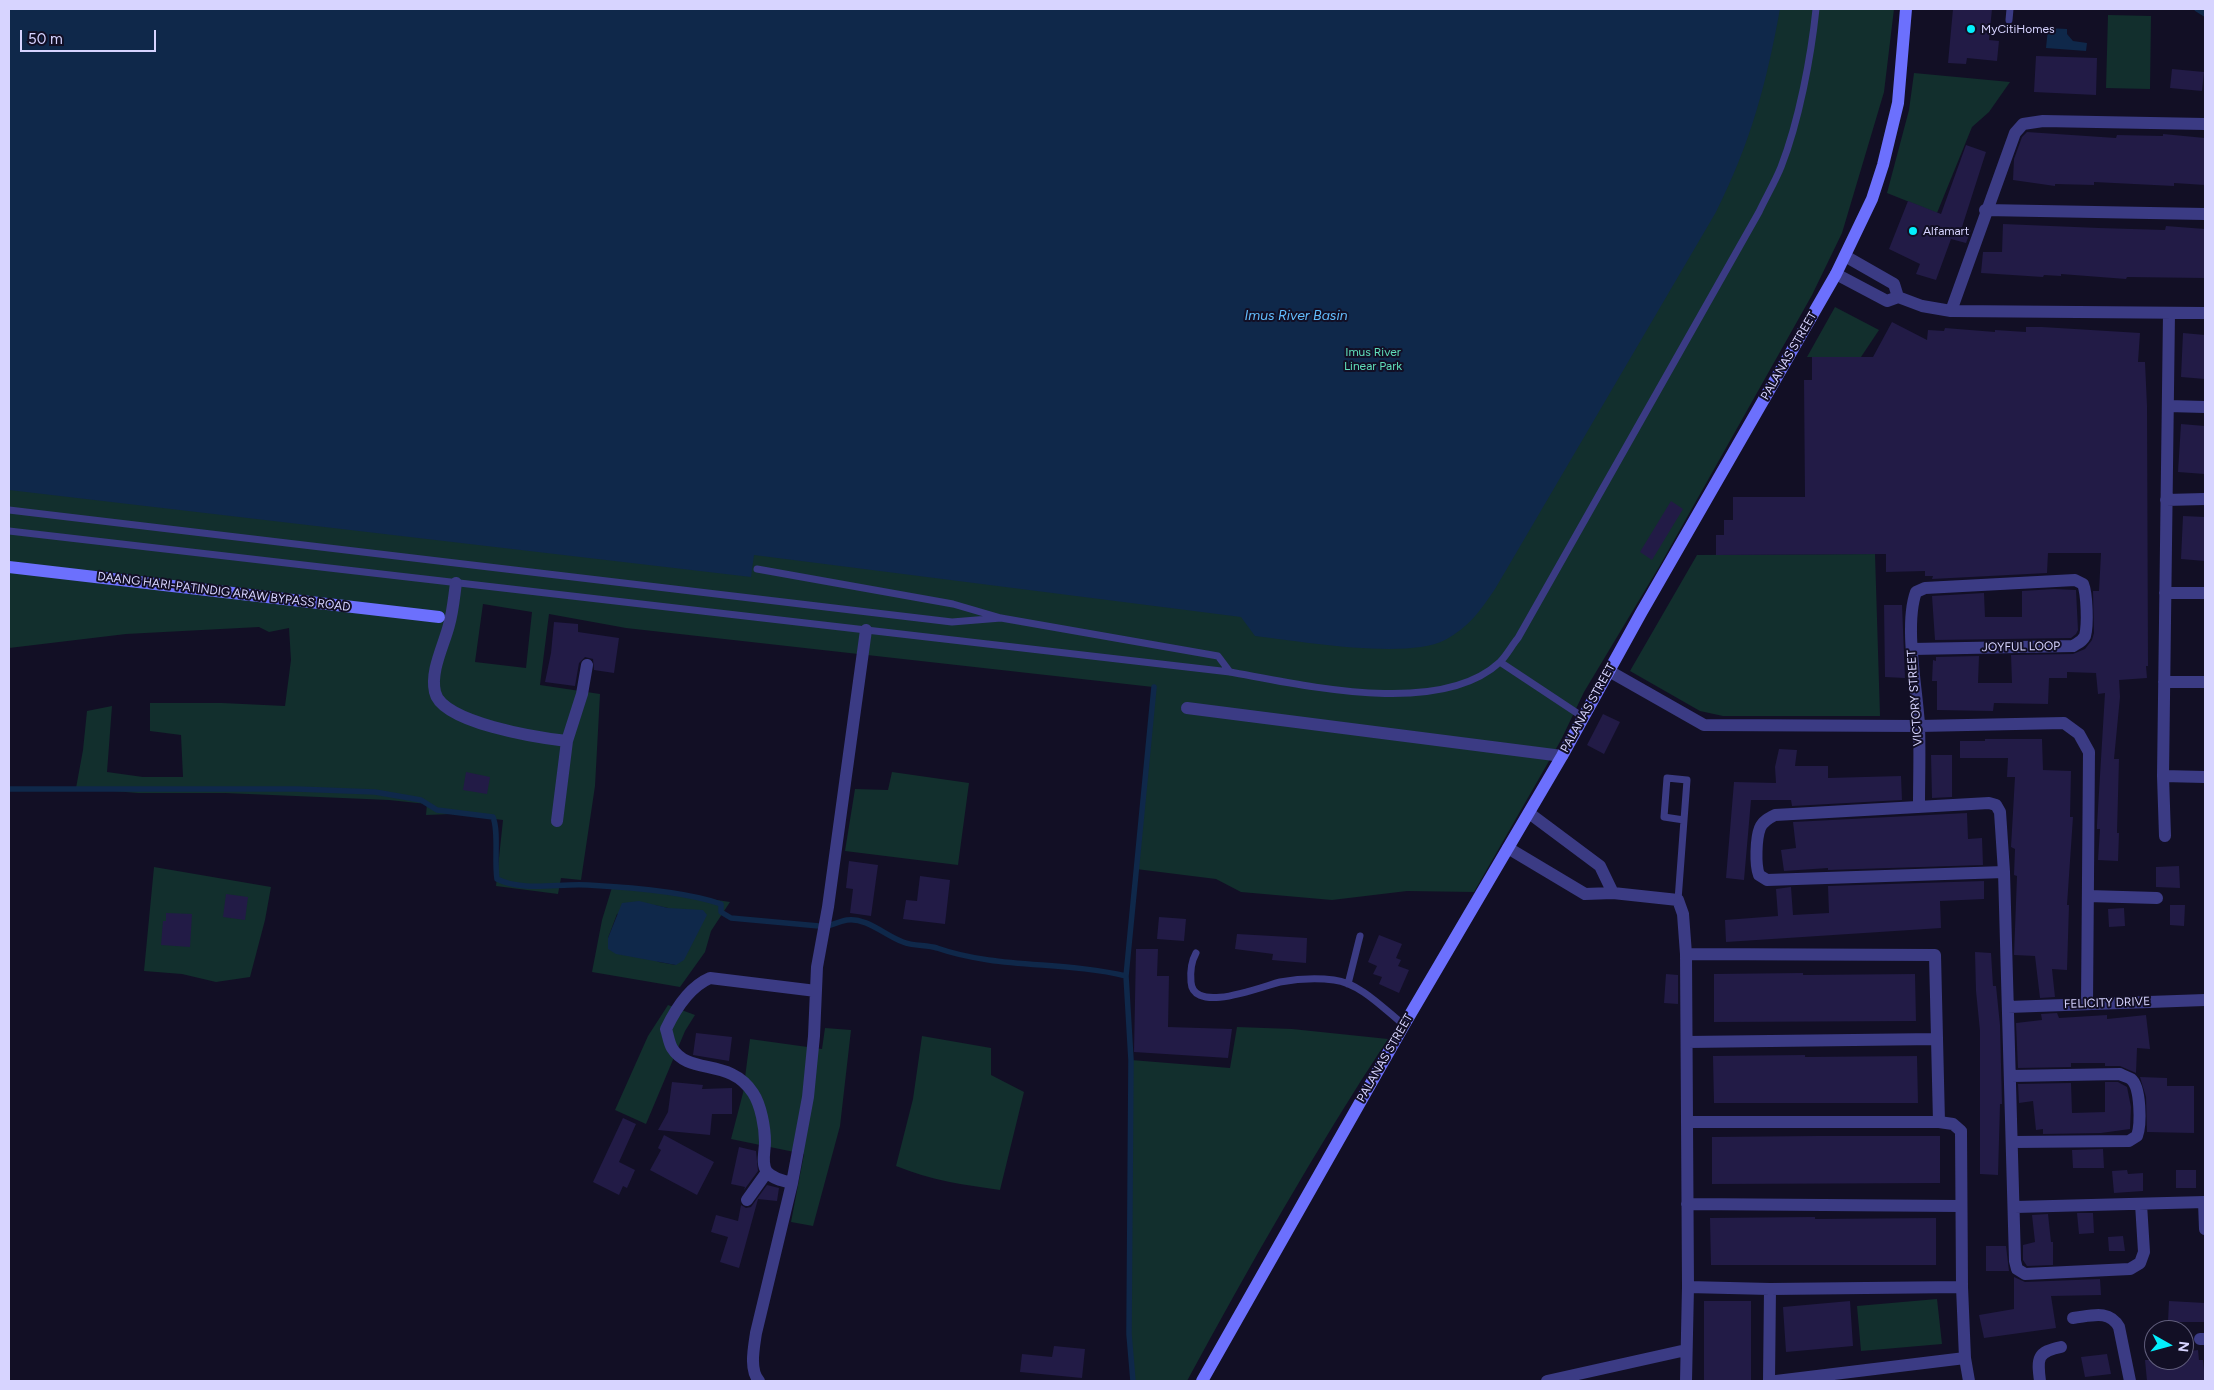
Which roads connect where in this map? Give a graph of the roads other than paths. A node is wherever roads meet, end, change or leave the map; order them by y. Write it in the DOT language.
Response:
graph roads {
  1 [pos="1816,9"];
  2 [pos="1906,9"];
  3 [pos="2010,9"];
  4 [pos="2009,20"];
  5 [pos="2205,124"];
  6 [pos="1986,210"];
  7 [pos="2205,214"];
  8 [pos="1844,256"];
  9 [pos="1836,274"];
  10 [pos="1898,297"];
  11 [pos="1951,311"];
  12 [pos="2169,313"];
  13 [pos="2205,313"];
  14 [pos="2168,406"];
  15 [pos="2205,407"];
  16 [pos="2205,499"];
  17 [pos="2166,500"];
  18 [pos="9,510"];
  19 [pos="9,531"];
  20 [pos="9,567"];
  21 [pos="757,569"];
  22 [pos="456,583"];
  23 [pos="1916,592"];
  24 [pos="2165,593"];
  25 [pos="2205,593"];
  26 [pos="439,616"];
  27 [pos="1001,618"];
  28 [pos="866,630"];
  29 [pos="1912,649"];
  30 [pos="1500,662"];
  31 [pos="587,664"];
  32 [pos="1609,671"];
  33 [pos="1230,672"];
  34 [pos="2164,682"];
  35 [pos="2205,682"];
  36 [pos="1187,708"];
  37 [pos="1583,717"];
  38 [pos="1919,726"];
  39 [pos="567,741"];
  40 [pos="1562,756"];
  41 [pos="2162,776"];
  42 [pos="2205,777"];
  43 [pos="1919,805"];
  44 [pos="1529,813"];
  45 [pos="1684,820"];
  46 [pos="557,821"];
  47 [pos="2164,836"];
  48 [pos="1508,848"];
  49 [pos="2004,872"];
  50 [pos="1613,893"];
  51 [pos="2088,896"];
  52 [pos="2157,898"];
  53 [pos="1678,900"];
  54 [pos="1360,936"];
  55 [pos="1196,952"];
  56 [pos="1686,954"];
  57 [pos="1348,984"];
  58 [pos="816,991"];
  59 [pos="2205,1000"];
  60 [pos="2087,1004"];
  61 [pos="2008,1007"];
  62 [pos="1404,1025"];
  63 [pos="1936,1039"];
  64 [pos="1687,1042"];
  65 [pos="2011,1076"];
  66 [pos="1687,1122"];
  67 [pos="1939,1122"];
  68 [pos="2013,1142"];
  69 [pos="767,1172"];
  70 [pos="792,1183"];
  71 [pos="747,1200"];
  72 [pos="2204,1202"];
  73 [pos="1687,1204"];
  74 [pos="2141,1204"];
  75 [pos="1960,1206"];
  76 [pos="2015,1207"];
  77 [pos="2205,1229"];
  78 [pos="1688,1287"];
  79 [pos="1962,1287"];
  80 [pos="1770,1289"];
  81 [pos="2073,1318"];
  82 [pos="2061,1347"];
  83 [pos="1686,1350"];
  84 [pos="1965,1358"];
  85 [pos="759,1381"];
  86 [pos="1202,1381"];
  87 [pos="1547,1381"];
  88 [pos="1686,1381"];
  89 [pos="1770,1381"];
  90 [pos="1776,1381"];
  91 [pos="1969,1381"];
  92 [pos="2040,1381"];
  93 [pos="2130,1381"];
  1 -- 30 [label="lane"];
  2 -- 8 [label="main road, PALANAS STREET"];
  3 -- 4 [label="lane"];
  5 -- 6 [label="street"];
  6 -- 7 [label="street"];
  6 -- 11 [label="street"];
  8 -- 9 [label="main road, PALANAS STREET"];
  8 -- 10 [label="street"];
  9 -- 10 [label="street"];
  9 -- 32 [label="main road, PALANAS STREET"];
  10 -- 11 [label="street"];
  11 -- 12 [label="street"];
  12 -- 13 [label="street"];
  12 -- 14 [label="street"];
  14 -- 15 [label="street"];
  14 -- 17 [label="street"];
  16 -- 17 [label="street"];
  17 -- 24 [label="street"];
  18 -- 27 [label="lane"];
  19 -- 22 [label="lane"];
  20 -- 26 [label="main road, DAANG HARI-PATINDIG ARAW BYPASS ROAD"];
  21 -- 27 [label="lane"];
  22 -- 28 [label="lane"];
  22 -- 39 [label="street"];
  23 -- 29 [label="street, VICTORY STREET"];
  23 -- 29 [label="street, JOYFUL LOOP"];
  24 -- 25 [label="street"];
  24 -- 34 [label="street"];
  27 -- 33 [label="lane"];
  28 -- 33 [label="lane"];
  28 -- 58 [label="street"];
  29 -- 38 [label="street, VICTORY STREET"];
  30 -- 33 [label="lane"];
  30 -- 37 [label="lane"];
  31 -- 39 [label="street"];
  32 -- 37 [label="main road, PALANAS STREET"];
  32 -- 38 [label="street"];
  34 -- 35 [label="street"];
  34 -- 41 [label="street"];
  36 -- 40 [label="street"];
  37 -- 40 [label="main road, PALANAS STREET"];
  38 -- 43 [label="street, VICTORY STREET"];
  38 -- 51 [label="street"];
  39 -- 46 [label="street"];
  40 -- 44 [label="main road, PALANAS STREET"];
  41 -- 42 [label="street"];
  41 -- 47 [label="street"];
  43 -- 49 [label="street"];
  43 -- 49 [label="street"];
  44 -- 48 [label="main road, PALANAS STREET"];
  44 -- 50 [label="street"];
  45 -- 45 [label="lane"];
  45 -- 53 [label="lane"];
  48 -- 50 [label="street"];
  48 -- 62 [label="main road, PALANAS STREET"];
  49 -- 61 [label="street"];
  50 -- 53 [label="street"];
  51 -- 52 [label="street"];
  51 -- 60 [label="street"];
  53 -- 56 [label="street"];
  54 -- 57 [label="lane"];
  55 -- 57 [label="lane"];
  56 -- 63 [label="street"];
  56 -- 64 [label="street"];
  57 -- 62 [label="lane"];
  58 -- 69 [label="street"];
  58 -- 70 [label="street"];
  59 -- 60 [label="street, FELICITY DRIVE"];
  60 -- 61 [label="street, FELICITY DRIVE"];
  61 -- 65 [label="street"];
  62 -- 86 [label="main road, PALANAS STREET"];
  63 -- 64 [label="street"];
  63 -- 67 [label="street"];
  64 -- 66 [label="street"];
  65 -- 68 [label="street"];
  65 -- 68 [label="street"];
  66 -- 67 [label="street"];
  66 -- 73 [label="street"];
  67 -- 75 [label="street"];
  68 -- 76 [label="street"];
  69 -- 70 [label="street"];
  69 -- 71 [label="street"];
  70 -- 85 [label="street"];
  72 -- 74 [label="street"];
  72 -- 77 [label="street"];
  73 -- 75 [label="street"];
  73 -- 78 [label="street"];
  74 -- 76 [label="street"];
  74 -- 76 [label="street"];
  75 -- 79 [label="street"];
  78 -- 80 [label="street"];
  78 -- 83 [label="street"];
  79 -- 80 [label="street"];
  79 -- 84 [label="street"];
  80 -- 89 [label="street"];
  81 -- 93 [label="street"];
  82 -- 92 [label="street"];
  83 -- 87 [label="street"];
  83 -- 88 [label="street"];
  84 -- 90 [label="street"];
  84 -- 91 [label="street"];
}
